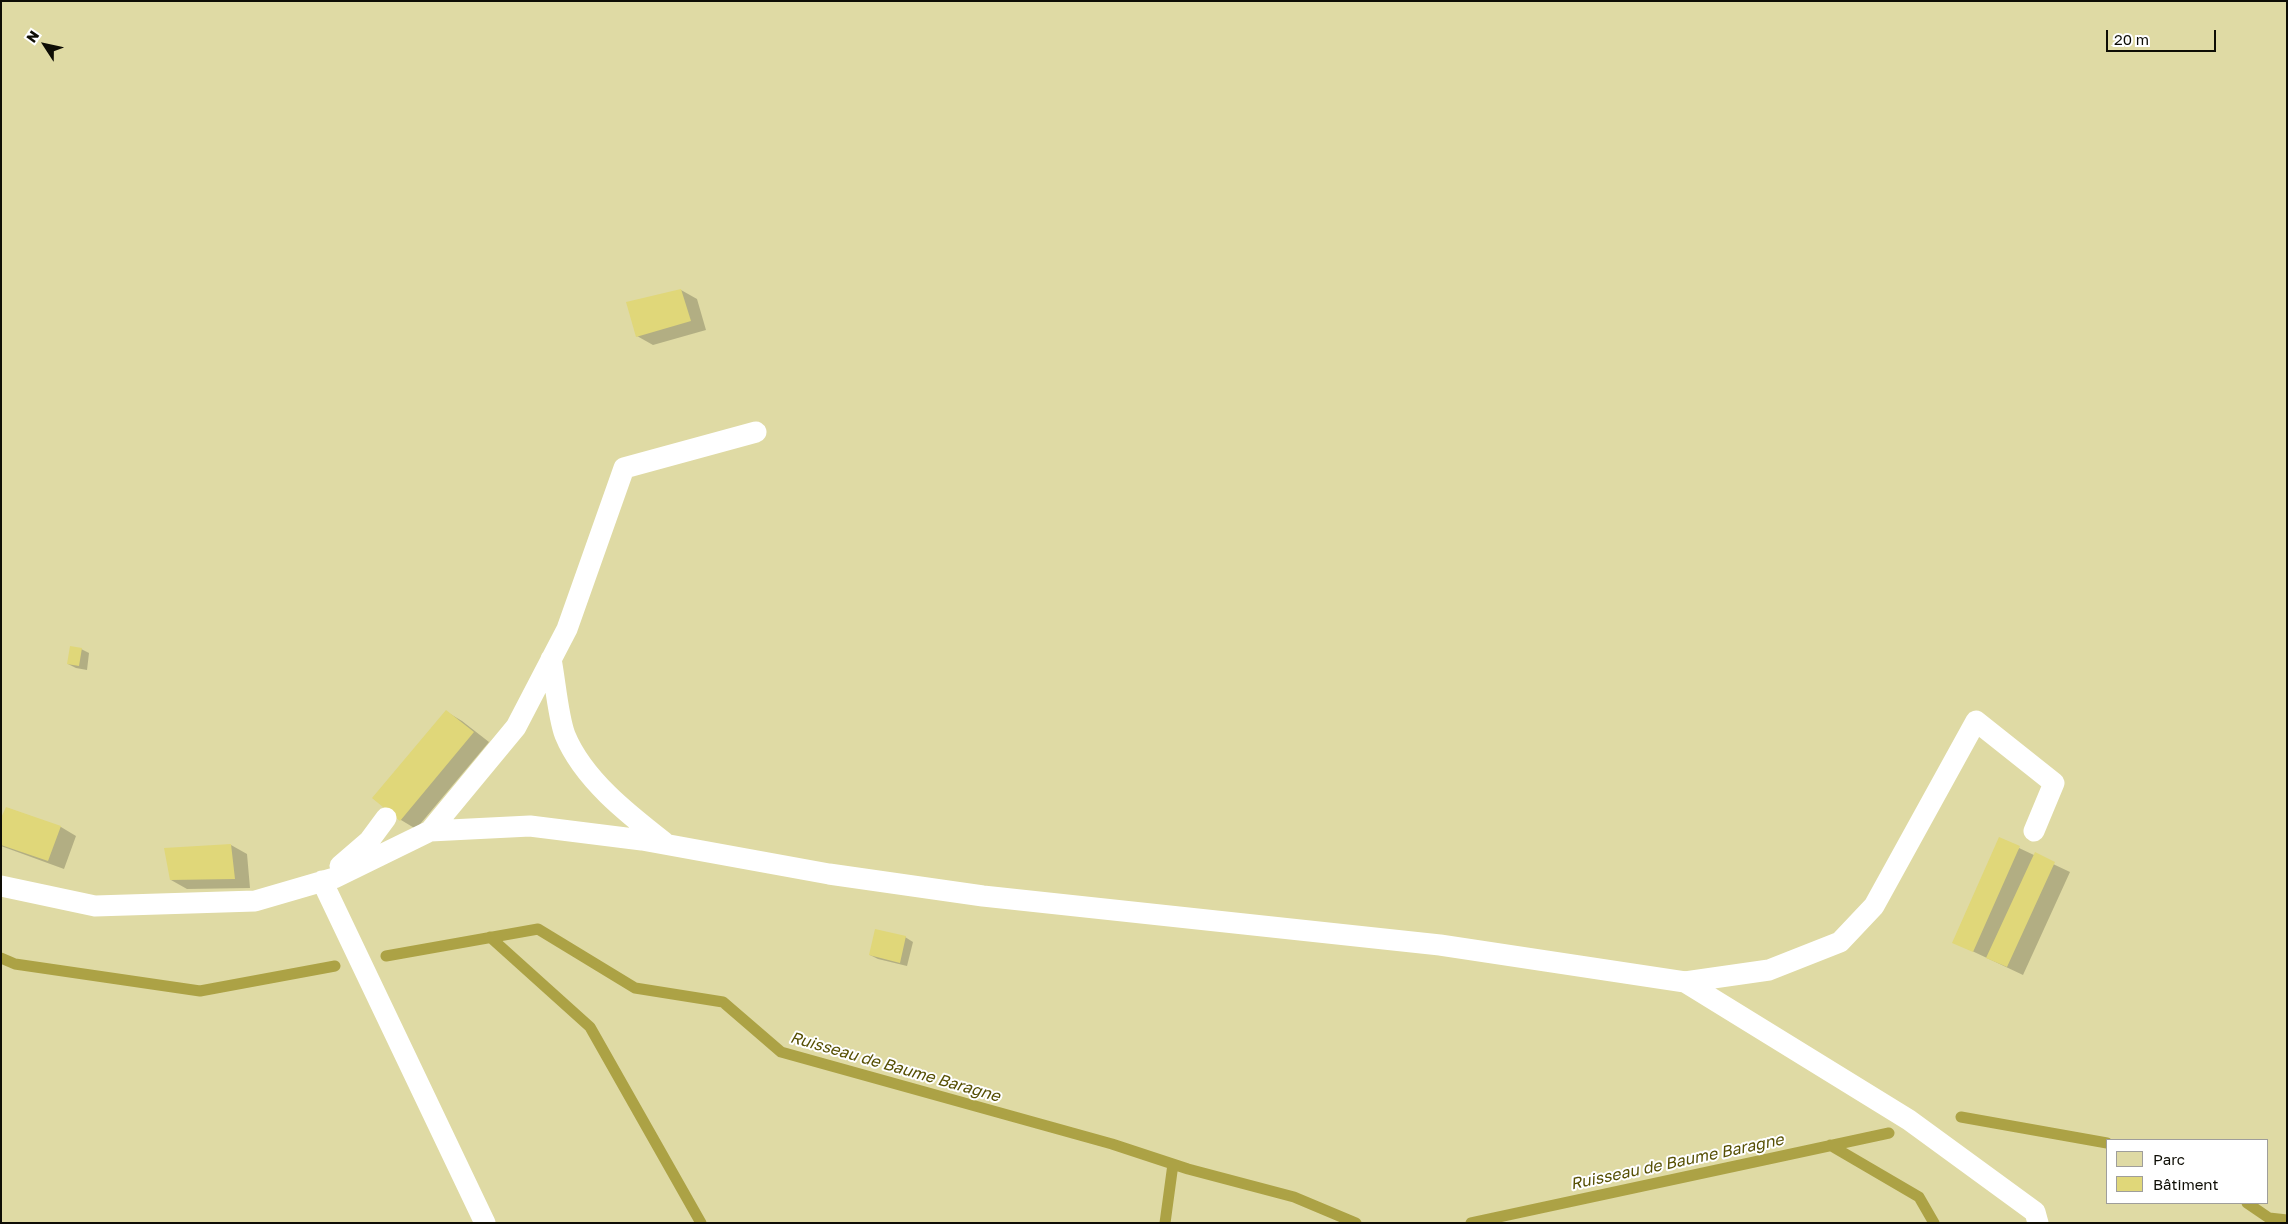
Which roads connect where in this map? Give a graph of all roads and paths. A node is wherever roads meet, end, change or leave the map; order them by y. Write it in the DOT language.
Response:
graph roads {
  1 [pos="756,432"];
  2 [pos="551,659"];
  3 [pos="386,818"];
  4 [pos="430,831"];
  5 [pos="2034,832"];
  6 [pos="668,845"];
  7 [pos="322,881"];
  8 [pos="1,886"];
  9 [pos="1685,982"];
  10 [pos="485,1223"];
  11 [pos="2038,1223"];
  1 -- 2 [label="lane"];
  2 -- 4 [label="lane"];
  2 -- 6 [label="lane"];
  3 -- 7 [label="lane"];
  4 -- 6 [label="lane"];
  4 -- 7 [label="lane"];
  5 -- 9 [label="lane"];
  6 -- 9 [label="lane"];
  7 -- 8 [label="lane"];
  7 -- 10 [label="lane"];
  9 -- 11 [label="lane"];
}
